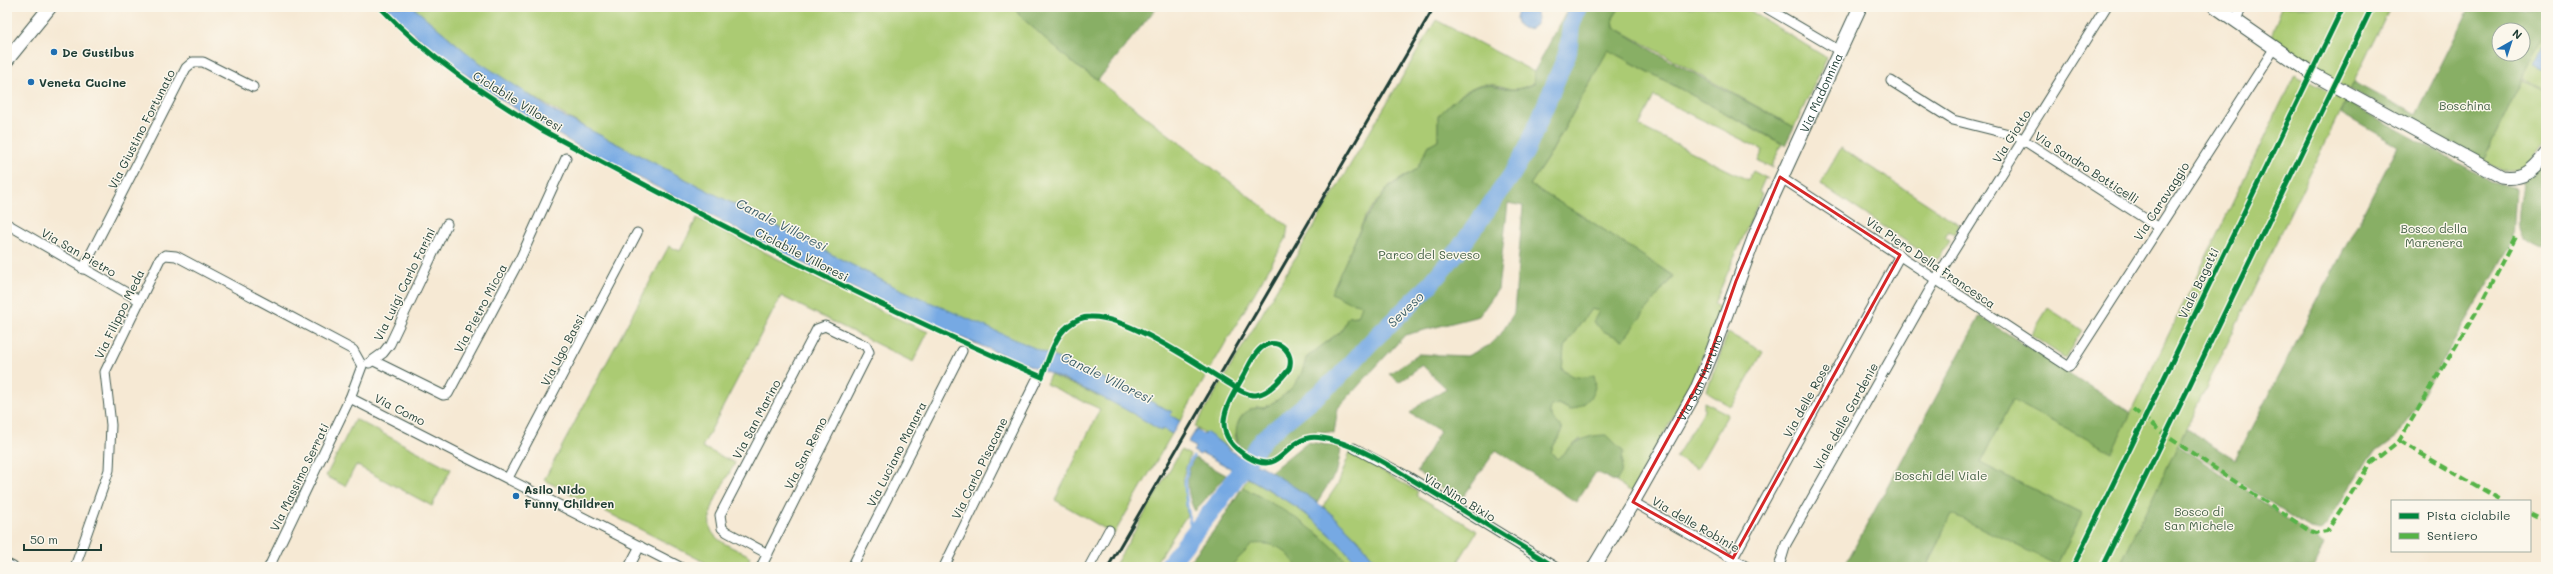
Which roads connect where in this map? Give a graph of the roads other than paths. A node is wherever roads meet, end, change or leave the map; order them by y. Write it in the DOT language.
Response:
graph roads {
  1 [pos="50,7"];
  2 [pos="1765,7"];
  3 [pos="1860,7"];
  4 [pos="2106,7"];
  5 [pos="2216,7"];
  6 [pos="2241,7"];
  7 [pos="2236,21"];
  8 [pos="2274,49"];
  9 [pos="1840,51"];
  10 [pos="7,60"];
  11 [pos="1891,82"];
  12 [pos="253,87"];
  13 [pos="2023,140"];
  14 [pos="2546,154"];
  15 [pos="566,158"];
  16 [pos="1780,177"];
  17 [pos="7,224"];
  18 [pos="447,224"];
  19 [pos="2158,227"];
  20 [pos="637,233"];
  21 [pos="1900,254"];
  22 [pos="83,269"];
  23 [pos="1936,279"];
  24 [pos="139,300"];
  25 [pos="869,349"];
  26 [pos="962,351"];
  27 [pos="374,361"];
  28 [pos="362,366"];
  29 [pos="2069,367"];
  30 [pos="1036,380"];
  31 [pos="350,398"];
  32 [pos="1354,448"];
  33 [pos="508,478"];
  34 [pos="1633,502"];
  35 [pos="1109,530"];
  36 [pos="640,546"];
  37 [pos="768,554"];
  38 [pos="1732,558"];
  39 [pos="7,564"];
  40 [pos="13,567"];
  41 [pos="75,567"];
  42 [pos="269,567"];
  43 [pos="629,567"];
  44 [pos="680,567"];
  45 [pos="761,567"];
  46 [pos="852,567"];
  47 [pos="944,567"];
  48 [pos="1089,567"];
  49 [pos="1555,567"];
  50 [pos="1594,567"];
  51 [pos="1747,567"];
  52 [pos="1779,567"];
  1 -- 10 [label="street"];
  2 -- 9 [label="street"];
  3 -- 9 [label="street, Via Madonnina"];
  4 -- 13 [label="street, Via Giotto"];
  5 -- 7 [label="street"];
  6 -- 7 [label="street"];
  7 -- 8 [label="street"];
  8 -- 14 [label="street"];
  8 -- 19 [label="street, Via Caravaggio"];
  9 -- 16 [label="street, Via Madonnina"];
  11 -- 13 [label="street, Via Sandro Botticelli"];
  12 -- 22 [label="street, Via Giustino Fortunato"];
  13 -- 19 [label="street, Via Sandro Botticelli"];
  13 -- 23 [label="street, Via Giotto"];
  15 -- 27 [label="street, Via Pietro Micca"];
  16 -- 21 [label="street, Via Piero Della Francesca"];
  16 -- 34 [label="street, Via San Martino"];
  17 -- 22 [label="street, Via San Pietro"];
  18 -- 27 [label="street, Via Luigi Carlo Farini"];
  19 -- 29 [label="street, Via Caravaggio"];
  20 -- 33 [label="street, Via Ugo Bassi"];
  21 -- 23 [label="street, Via Piero Della Francesca"];
  21 -- 38 [label="street, Via delle Rose"];
  22 -- 24 [label="street, Via San Pietro"];
  23 -- 29 [label="street, Via Piero Della Francesca"];
  23 -- 52 [label="street, Viale delle Gardenie"];
  24 -- 28 [label="street, Via Filippo Meda"];
  24 -- 41 [label="street, Via Filippo Meda"];
  25 -- 37 [label="street, Via San Remo"];
  25 -- 37 [label="street, Via San Marino"];
  26 -- 46 [label="street, Via Luciano Manara"];
  27 -- 28 [label="street, Via Luigi Carlo Farini"];
  28 -- 31 [label="street"];
  30 -- 47 [label="street, Via Carlo Pisacane"];
  31 -- 33 [label="street, Via Como"];
  31 -- 42 [label="street, Via Massimo Serrati"];
  32 -- 49 [label="street, Via Nino Bixio"];
  33 -- 36 [label="street, Via Como"];
  34 -- 38 [label="street, Via delle Robinie"];
  34 -- 50 [label="street, Via San Martino"];
  35 -- 48 [label="street"];
  36 -- 43 [label="street"];
  36 -- 44 [label="street, Via Como"];
  37 -- 45 [label="street, Via San Remo"];
  38 -- 51 [label="street, Via delle Robinie"];
  39 -- 40 [label="street"];
}
